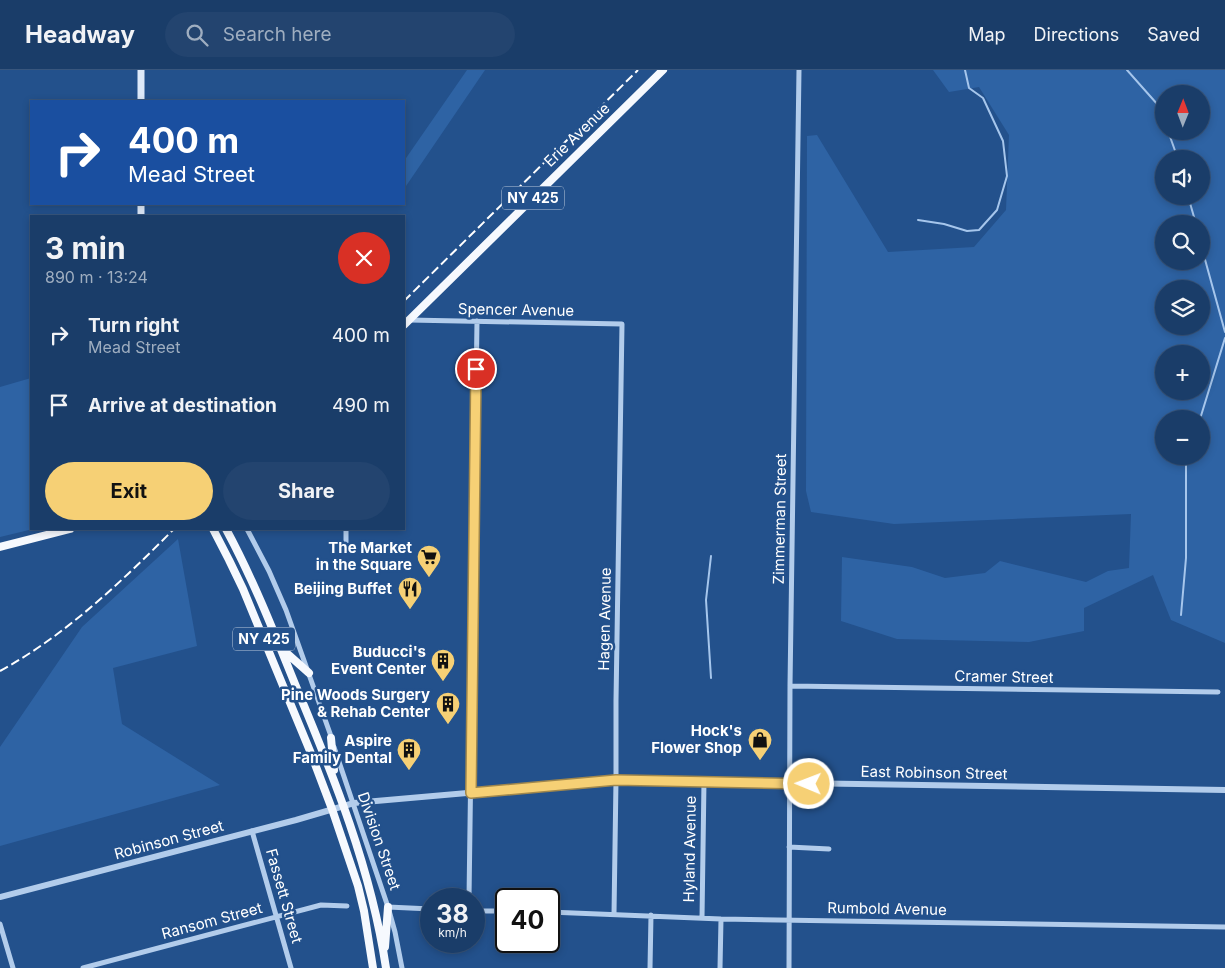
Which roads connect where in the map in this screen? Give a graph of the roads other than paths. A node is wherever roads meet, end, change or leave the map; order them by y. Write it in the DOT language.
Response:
graph roads {
  1 [pos="141,70"];
  2 [pos="663,70"];
  3 [pos="800,70"];
  4 [pos="141,100"];
  5 [pos="477,322"];
  6 [pos="406,323"];
  7 [pos="622,324"];
  8 [pos="66,530"];
  9 [pos="214,530"];
  10 [pos="227,530"];
  11 [pos="248,530"];
  12 [pos="346,530"];
  13 [pos="0,547"];
  14 [pos="346,547"];
  15 [pos="280,648"];
  16 [pos="309,672"];
  17 [pos="790,686"];
  18 [pos="1218,692"];
  19 [pos="331,738"];
  20 [pos="616,780"];
  21 [pos="704,781"];
  22 [pos="790,783"];
  23 [pos="336,784"];
  24 [pos="1225,790"];
  25 [pos="471,793"];
  26 [pos="354,803"];
  27 [pos="344,806"];
  28 [pos="332,809"];
  29 [pos="252,831"];
  30 [pos="789,847"];
  31 [pos="829,849"];
  32 [pos="469,888"];
  33 [pos="0,897"];
  34 [pos="347,906"];
  35 [pos="388,907"];
  36 [pos="420,908"];
  37 [pos="560,912"];
  38 [pos="614,914"];
  39 [pos="651,915"];
  40 [pos="277,917"];
  41 [pos="702,918"];
  42 [pos="721,919"];
  43 [pos="789,920"];
  44 [pos="0,924"];
  45 [pos="1225,927"];
  46 [pos="384,959"];
  47 [pos="13,968"];
  48 [pos="83,968"];
  49 [pos="291,968"];
  50 [pos="373,968"];
  51 [pos="386,968"];
  52 [pos="402,968"];
  53 [pos="650,968"];
  54 [pos="720,968"];
  55 [pos="789,968"];
  1 -- 4 [label="main road"];
  2 -- 6 [label="main road, Erie Avenue / NY 425"];
  3 -- 17 [label="street, Zimmerman Street"];
  5 -- 6 [label="street, Spencer Avenue"];
  5 -- 7 [label="street, Spencer Avenue"];
  5 -- 25 [label="street"];
  7 -- 20 [label="street, Hagen Avenue"];
  8 -- 13 [label="main road"];
  9 -- 28 [label="main road, NY 425"];
  10 -- 15 [label="main road, NY 425"];
  11 -- 16 [label="street, Division Street"];
  12 -- 14 [label="street"];
  15 -- 16 [label="main road"];
  15 -- 23 [label="main road, NY 425"];
  16 -- 19 [label="street, Division Street"];
  17 -- 18 [label="street, Cramer Street"];
  17 -- 22 [label="street, Zimmerman Street"];
  19 -- 23 [label="main road"];
  19 -- 26 [label="street, Division Street"];
  20 -- 21 [label="street, East Robinson Street"];
  20 -- 25 [label="street, East Robinson Street"];
  20 -- 38 [label="street, Hagen Avenue"];
  21 -- 22 [label="street, East Robinson Street"];
  21 -- 41 [label="street, Hyland Avenue"];
  22 -- 24 [label="street, East Robinson Street"];
  22 -- 30 [label="street, Zimmerman Street"];
  23 -- 27 [label="main road, NY 425"];
  25 -- 26 [label="street, East Robinson Street"];
  25 -- 32 [label="street"];
  26 -- 27 [label="street, East Robinson Street"];
  26 -- 35 [label="street, Division Street"];
  27 -- 28 [label="street, Robinson Street"];
  27 -- 46 [label="main road, NY 425"];
  28 -- 29 [label="street, Robinson Street"];
  28 -- 50 [label="main road, NY 425"];
  29 -- 33 [label="street, Robinson Street"];
  29 -- 40 [label="street, Fassett Street"];
  30 -- 31 [label="street"];
  30 -- 43 [label="street, Zimmerman Street"];
  34 -- 40 [label="street, Ransom Street"];
  35 -- 36 [label="street"];
  35 -- 46 [label="main road"];
  35 -- 52 [label="street, Division Street"];
  37 -- 38 [label="street, Rumbold Avenue"];
  38 -- 39 [label="street, Rumbold Avenue"];
  39 -- 41 [label="street, Rumbold Avenue"];
  39 -- 53 [label="street"];
  40 -- 48 [label="street, Ransom Street"];
  40 -- 49 [label="street, Fassett Street"];
  41 -- 42 [label="street, Rumbold Avenue"];
  42 -- 43 [label="street, Rumbold Avenue"];
  42 -- 54 [label="street"];
  43 -- 45 [label="street, Rumbold Avenue"];
  43 -- 55 [label="street, Zimmerman Street"];
  44 -- 47 [label="street"];
  46 -- 51 [label="main road, NY 425"];
}
